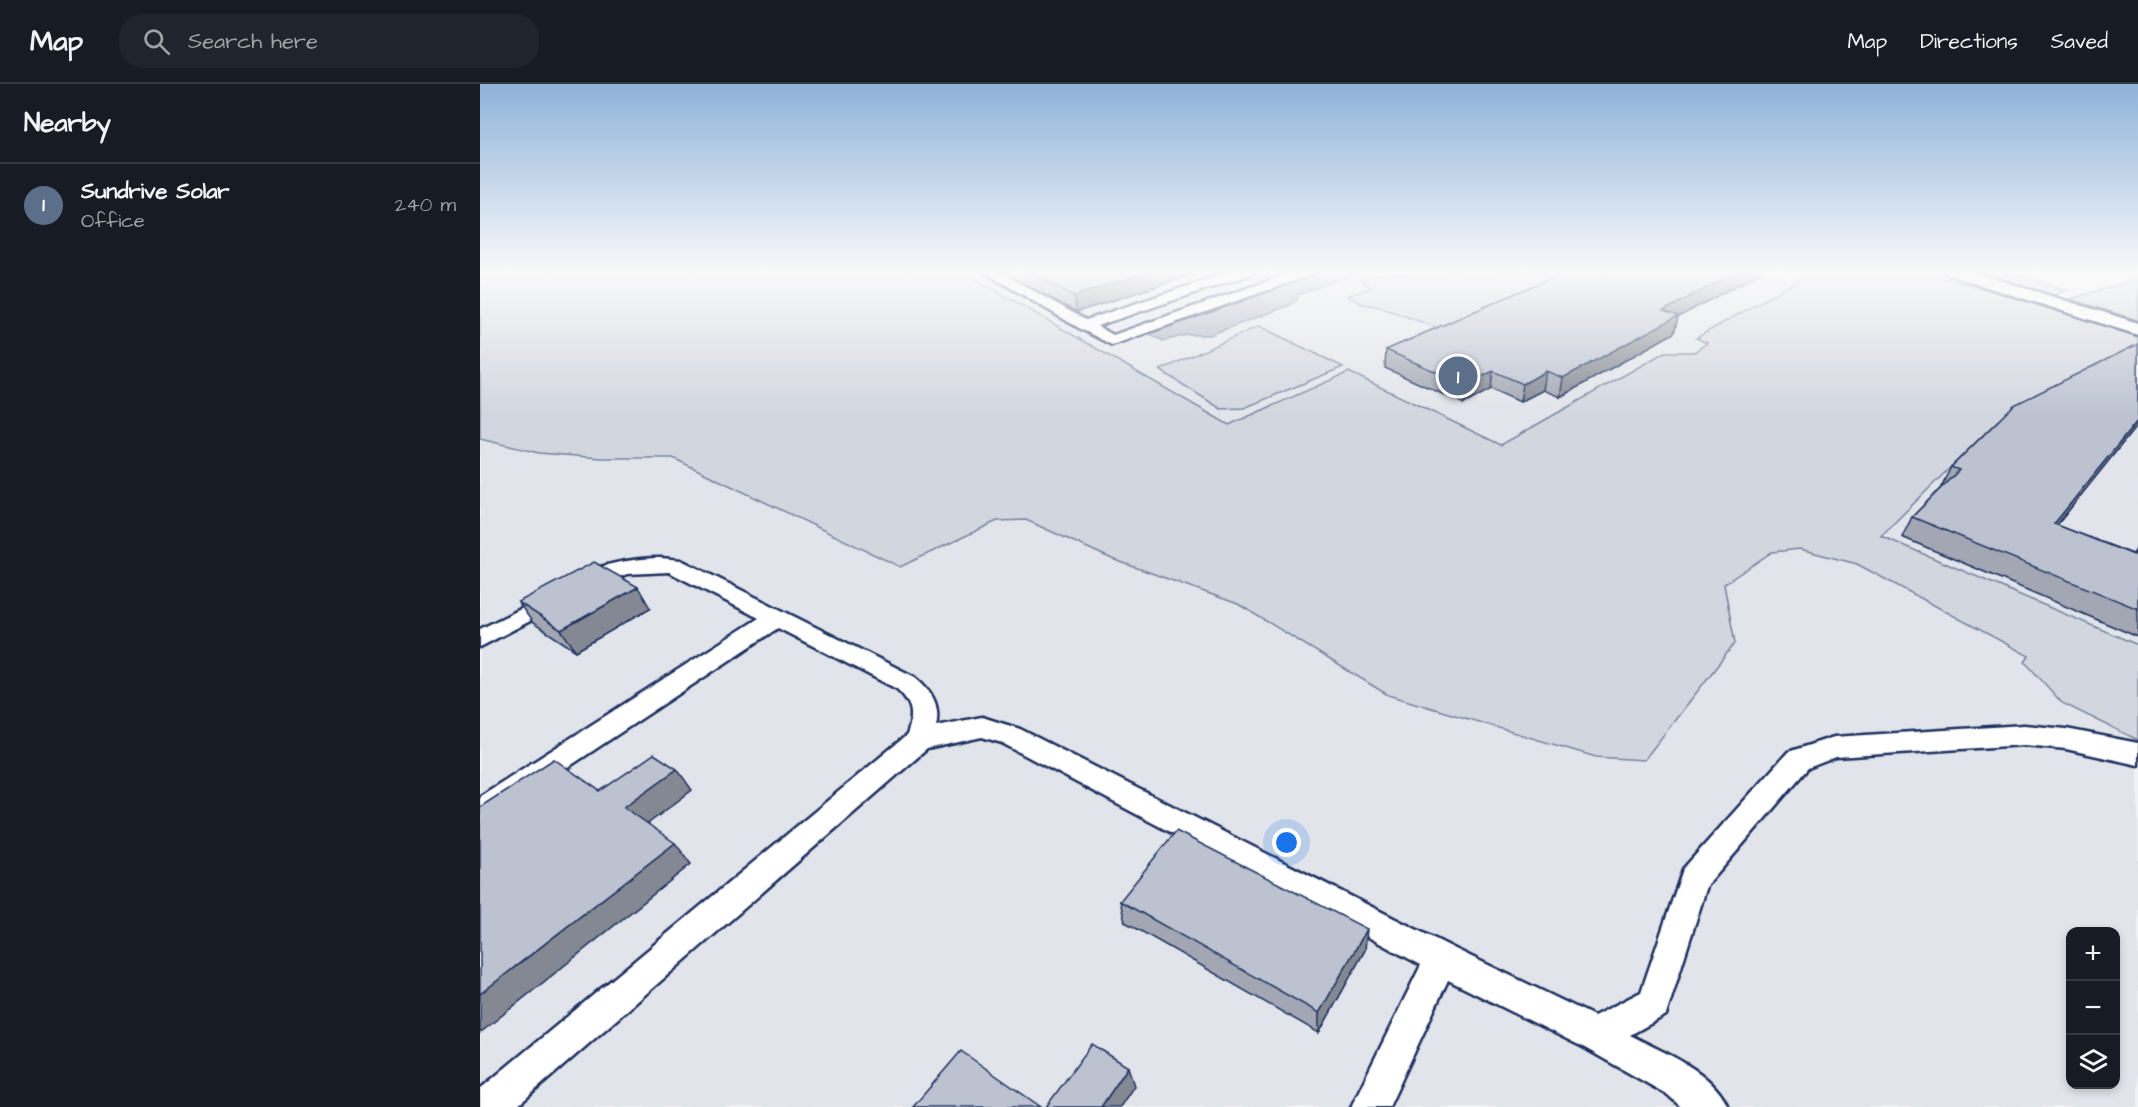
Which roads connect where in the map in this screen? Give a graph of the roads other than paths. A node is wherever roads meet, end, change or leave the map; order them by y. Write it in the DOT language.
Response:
graph roads {
  1 [pos="1073,319"];
  2 [pos="1103,319"];
  3 [pos="1172,319"];
  4 [pos="2105,319"];
  5 [pos="1084,325"];
  6 [pos="2138,329"];
  7 [pos="776,618"];
  8 [pos="480,639"];
  9 [pos="919,740"];
  10 [pos="2138,754"];
  11 [pos="480,812"];
  12 [pos="1441,960"];
  13 [pos="1595,1035"];
  14 [pos="488,1107"];
  15 [pos="1370,1107"];
  16 [pos="1709,1107"];
  1 -- 5 [label="lane"];
  2 -- 5 [label="lane"];
  3 -- 5 [label="lane"];
  4 -- 6 [label="main road"];
  7 -- 8 [label="lane"];
  7 -- 9 [label="lane"];
  7 -- 11 [label="lane"];
  9 -- 12 [label="lane"];
  9 -- 14 [label="lane"];
  10 -- 13 [label="lane"];
  12 -- 13 [label="lane"];
  12 -- 15 [label="lane"];
  13 -- 16 [label="lane"];
}
